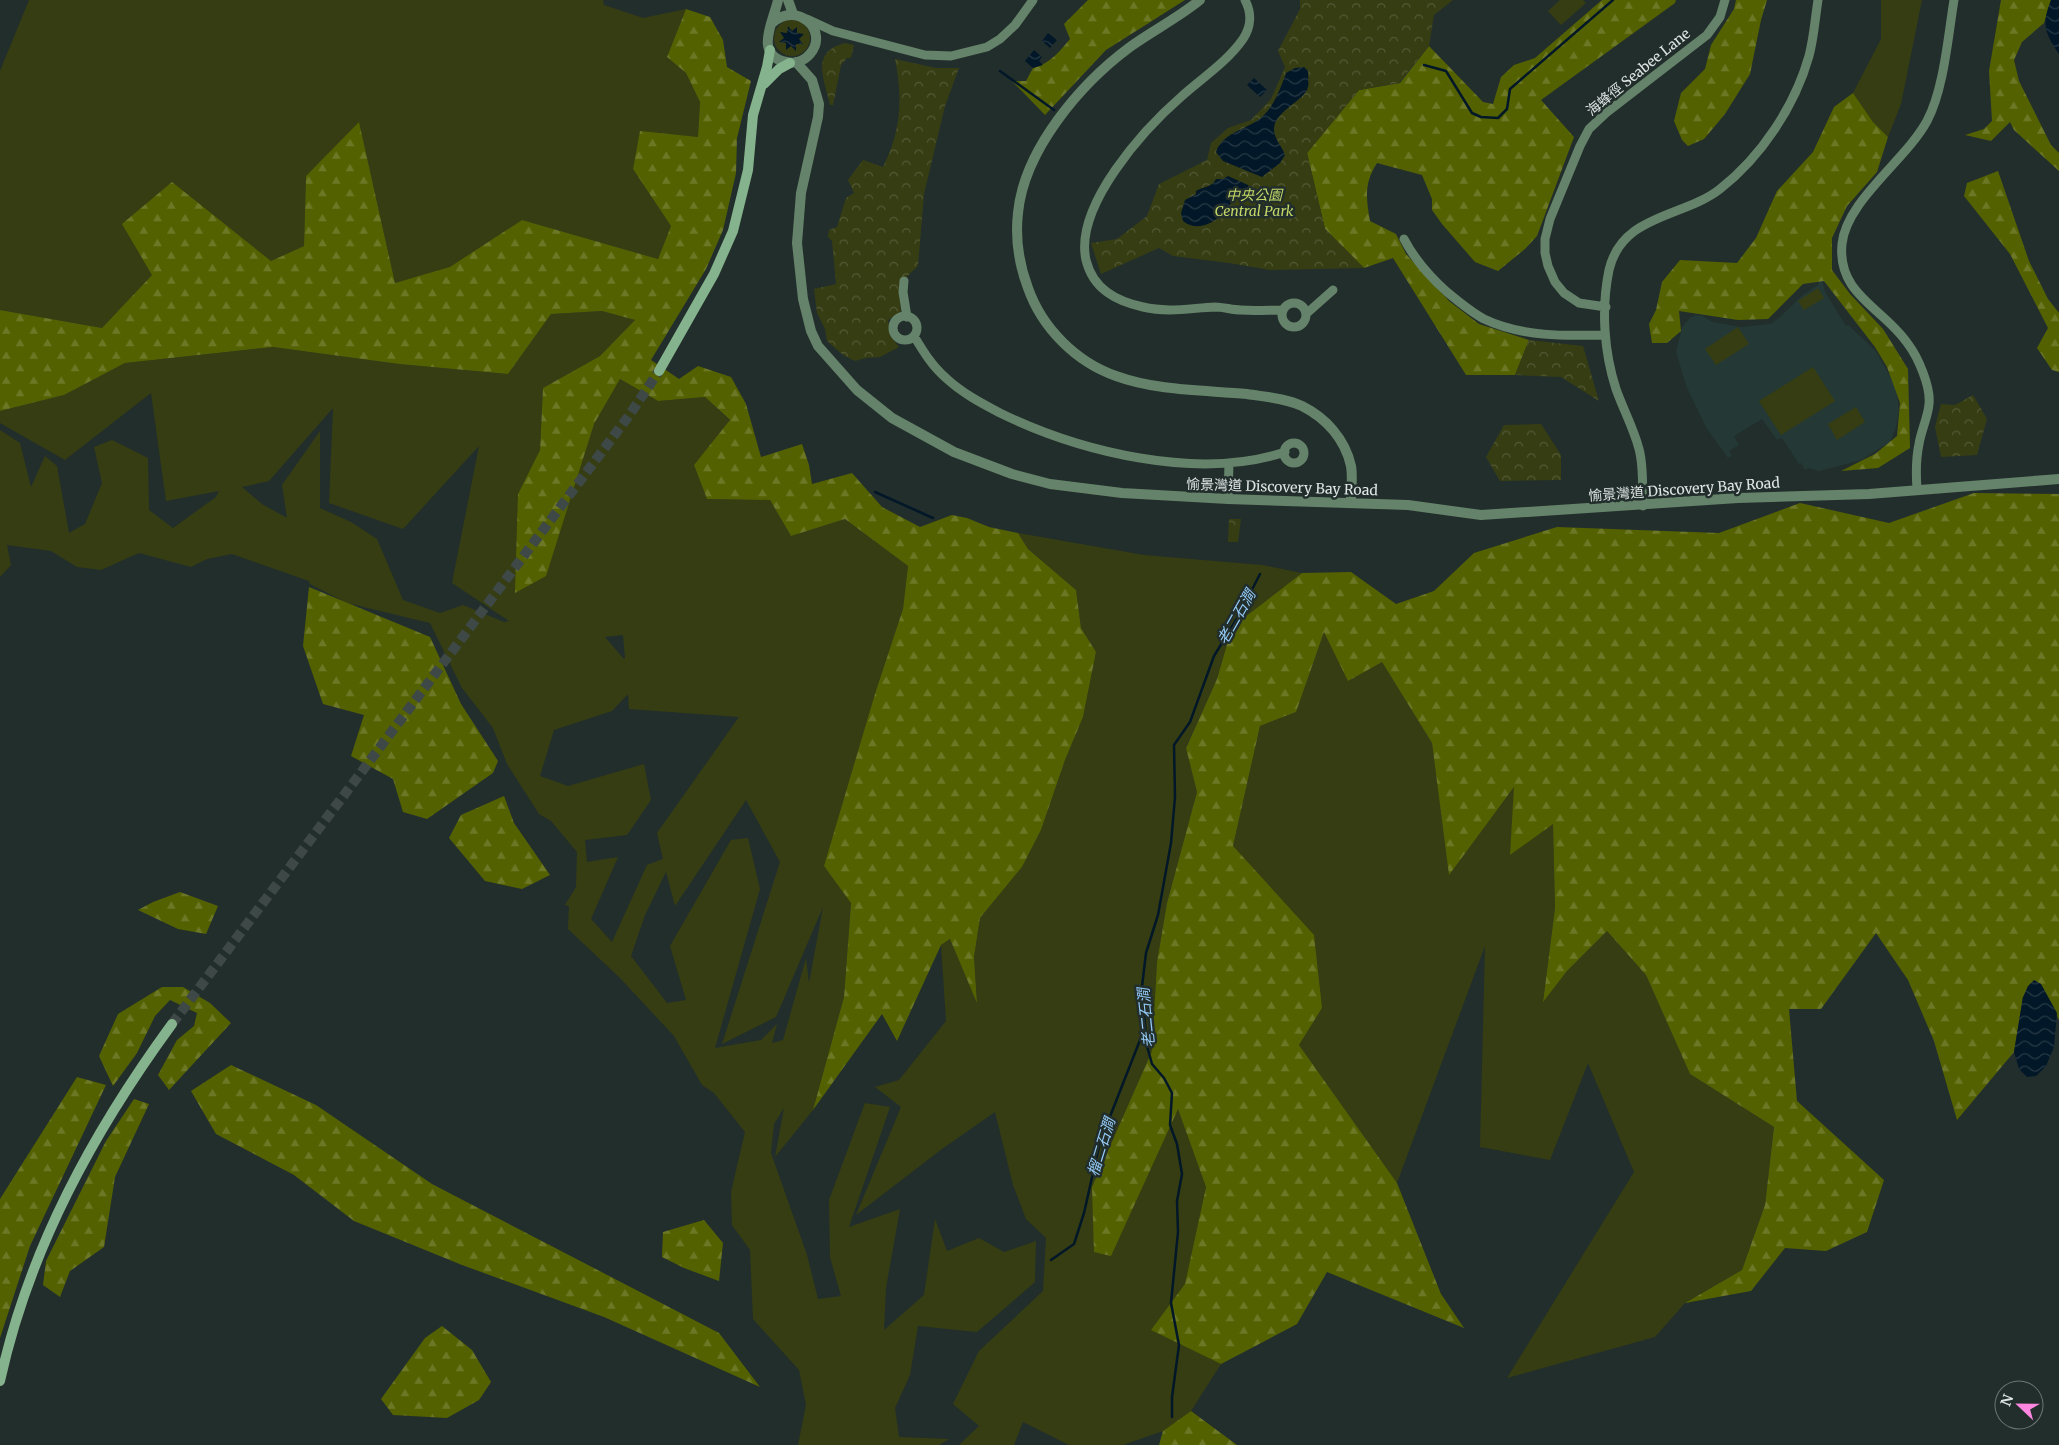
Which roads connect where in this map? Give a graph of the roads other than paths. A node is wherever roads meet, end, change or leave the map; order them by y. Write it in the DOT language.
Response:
graph roads {
  1 [pos="778,0"];
  2 [pos="788,0"];
  3 [pos="1033,0"];
  4 [pos="1200,0"];
  5 [pos="1246,0"];
  6 [pos="1726,0"];
  7 [pos="1818,0"];
  8 [pos="1954,0"];
  9 [pos="792,14"];
  10 [pos="807,19"];
  11 [pos="772,23"];
  12 [pos="832,31"];
  13 [pos="813,49"];
  14 [pos="770,50"];
  15 [pos="793,62"];
  16 [pos="812,80"];
  17 [pos="761,86"];
  18 [pos="1404,239"];
  19 [pos="904,281"];
  20 [pos="1333,290"];
  21 [pos="1606,307"];
  22 [pos="1283,310"];
  23 [pos="1306,314"];
  24 [pos="907,316"];
  25 [pos="1605,335"];
  26 [pos="914,336"];
  27 [pos="659,371"];
  28 [pos="1285,452"];
  29 [pos="1229,463"];
  30 [pos="2059,479"];
  31 [pos="1917,489"];
  32 [pos="1228,499"];
  33 [pos="1351,502"];
  34 [pos="1643,506"];
  35 [pos="172,1024"];
  36 [pos="0,1381"];
  1 -- 11 [label="street"];
  2 -- 9 [label="street"];
  3 -- 12 [label="street"];
  4 -- 33 [label="street"];
  5 -- 22 [label="street"];
  6 -- 21 [label="street, 海蜂徑 Seabee Lane"];
  7 -- 21 [label="street"];
  8 -- 31 [label="street"];
  9 -- 10 [label="street"];
  9 -- 11 [label="street"];
  10 -- 12 [label="street"];
  10 -- 13 [label="street"];
  11 -- 14 [label="street"];
  12 -- 13 [label="street"];
  13 -- 15 [label="street"];
  13 -- 16 [label="street, 愉景灣道 Discovery Bay Road"];
  14 -- 15 [label="street"];
  14 -- 17 [label="main road"];
  15 -- 16 [label="street, 愉景灣道 Discovery Bay Road"];
  15 -- 17 [label="main road"];
  16 -- 32 [label="street, 愉景灣道 Discovery Bay Road"];
  17 -- 27 [label="main road"];
  18 -- 25 [label="street"];
  19 -- 24 [label="street"];
  20 -- 23 [label="street"];
  21 -- 25 [label="street"];
  22 -- 23 [label="street"];
  22 -- 23 [label="street"];
  24 -- 26 [label="street"];
  24 -- 26 [label="street"];
  25 -- 34 [label="street"];
  26 -- 29 [label="street"];
  28 -- 29 [label="street"];
  29 -- 32 [label="street"];
  30 -- 31 [label="street, 愉景灣道 Discovery Bay Road"];
  31 -- 34 [label="street, 愉景灣道 Discovery Bay Road"];
  32 -- 33 [label="street, 愉景灣道 Discovery Bay Road"];
  33 -- 34 [label="street, 愉景灣道 Discovery Bay Road"];
  35 -- 36 [label="main road"];
}
